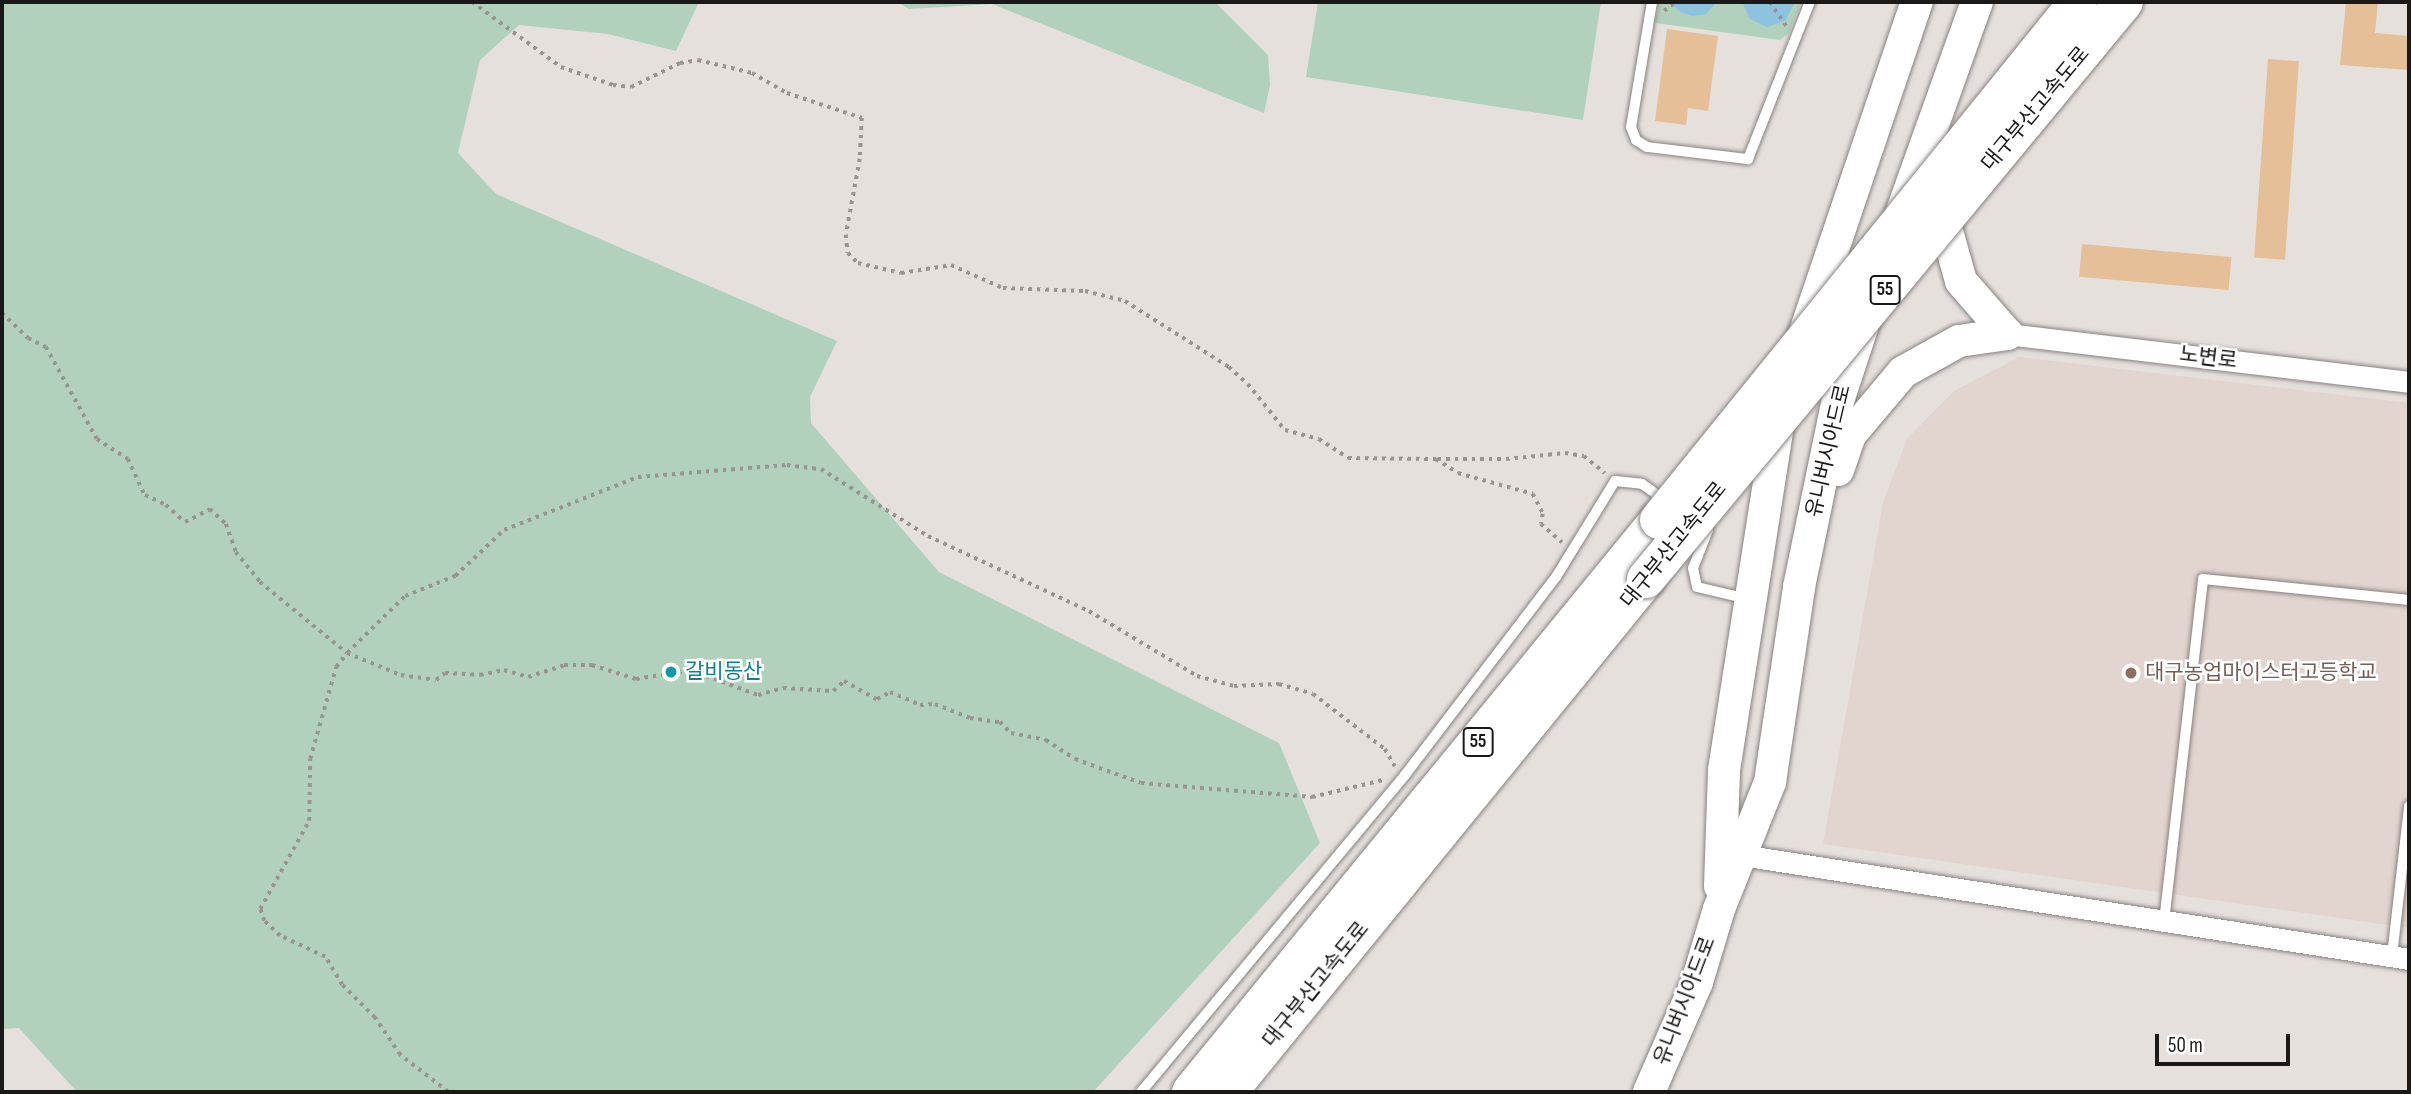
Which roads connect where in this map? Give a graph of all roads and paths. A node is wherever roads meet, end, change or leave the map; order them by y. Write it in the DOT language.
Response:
graph roads {
  1 [pos="472,2"];
  2 [pos="1652,2"];
  3 [pos="1770,2"];
  4 [pos="1810,2"];
  5 [pos="1917,2"];
  6 [pos="1977,2"];
  7 [pos="2078,2"];
  8 [pos="2124,2"];
  9 [pos="1783,22"];
  10 [pos="1955,62"];
  11 [pos="2,313"];
  12 [pos="2007,334"];
  13 [pos="2409,382"];
  14 [pos="1436,459"];
  15 [pos="1615,481"];
  16 [pos="1571,550"];
  17 [pos="1799,587"];
  18 [pos="1748,599"];
  19 [pos="2409,600"];
  20 [pos="347,653"];
  21 [pos="2409,806"];
  22 [pos="1741,855"];
  23 [pos="1719,909"];
  24 [pos="2164,922"];
  25 [pos="2400,958"];
  26 [pos="1308,972"];
  27 [pos="1230,1075"];
  28 [pos="447,1092"];
  29 [pos="1141,1092"];
  30 [pos="1191,1092"];
  31 [pos="1649,1092"];
  1 -- 14 [label="path"];
  2 -- 4 [label="lane"];
  3 -- 9 [label="path"];
  5 -- 18 [label="main road, 유니버시아드로"];
  6 -- 10 [label="main road, 유니버시아드로"];
  7 -- 26 [label="highway, 대구부산고속도로 / 55, bridge"];
  8 -- 26 [label="highway, 대구부산고속도로 / 55, bridge"];
  10 -- 12 [label="main road"];
  10 -- 17 [label="main road, 유니버시아드로"];
  11 -- 20 [label="path"];
  12 -- 13 [label="street, 노변로"];
  12 -- 17 [label="main road"];
  14 -- 15 [label="path"];
  14 -- 16 [label="path"];
  15 -- 16 [label="lane"];
  15 -- 18 [label="lane"];
  16 -- 29 [label="lane"];
  17 -- 22 [label="main road, 유니버시아드로"];
  18 -- 23 [label="main road, 유니버시아드로"];
  19 -- 24 [label="lane"];
  20 -- 20 [label="path"];
  20 -- 28 [label="path"];
  21 -- 25 [label="lane"];
  22 -- 23 [label="main road, 유니버시아드로"];
  22 -- 24 [label="street"];
  23 -- 31 [label="main road, 유니버시아드로"];
  24 -- 25 [label="street"];
  26 -- 27 [label="highway, 대구부산고속도로 / 55"];
  27 -- 30 [label="highway, 대구부산고속도로 / 55"];
}
